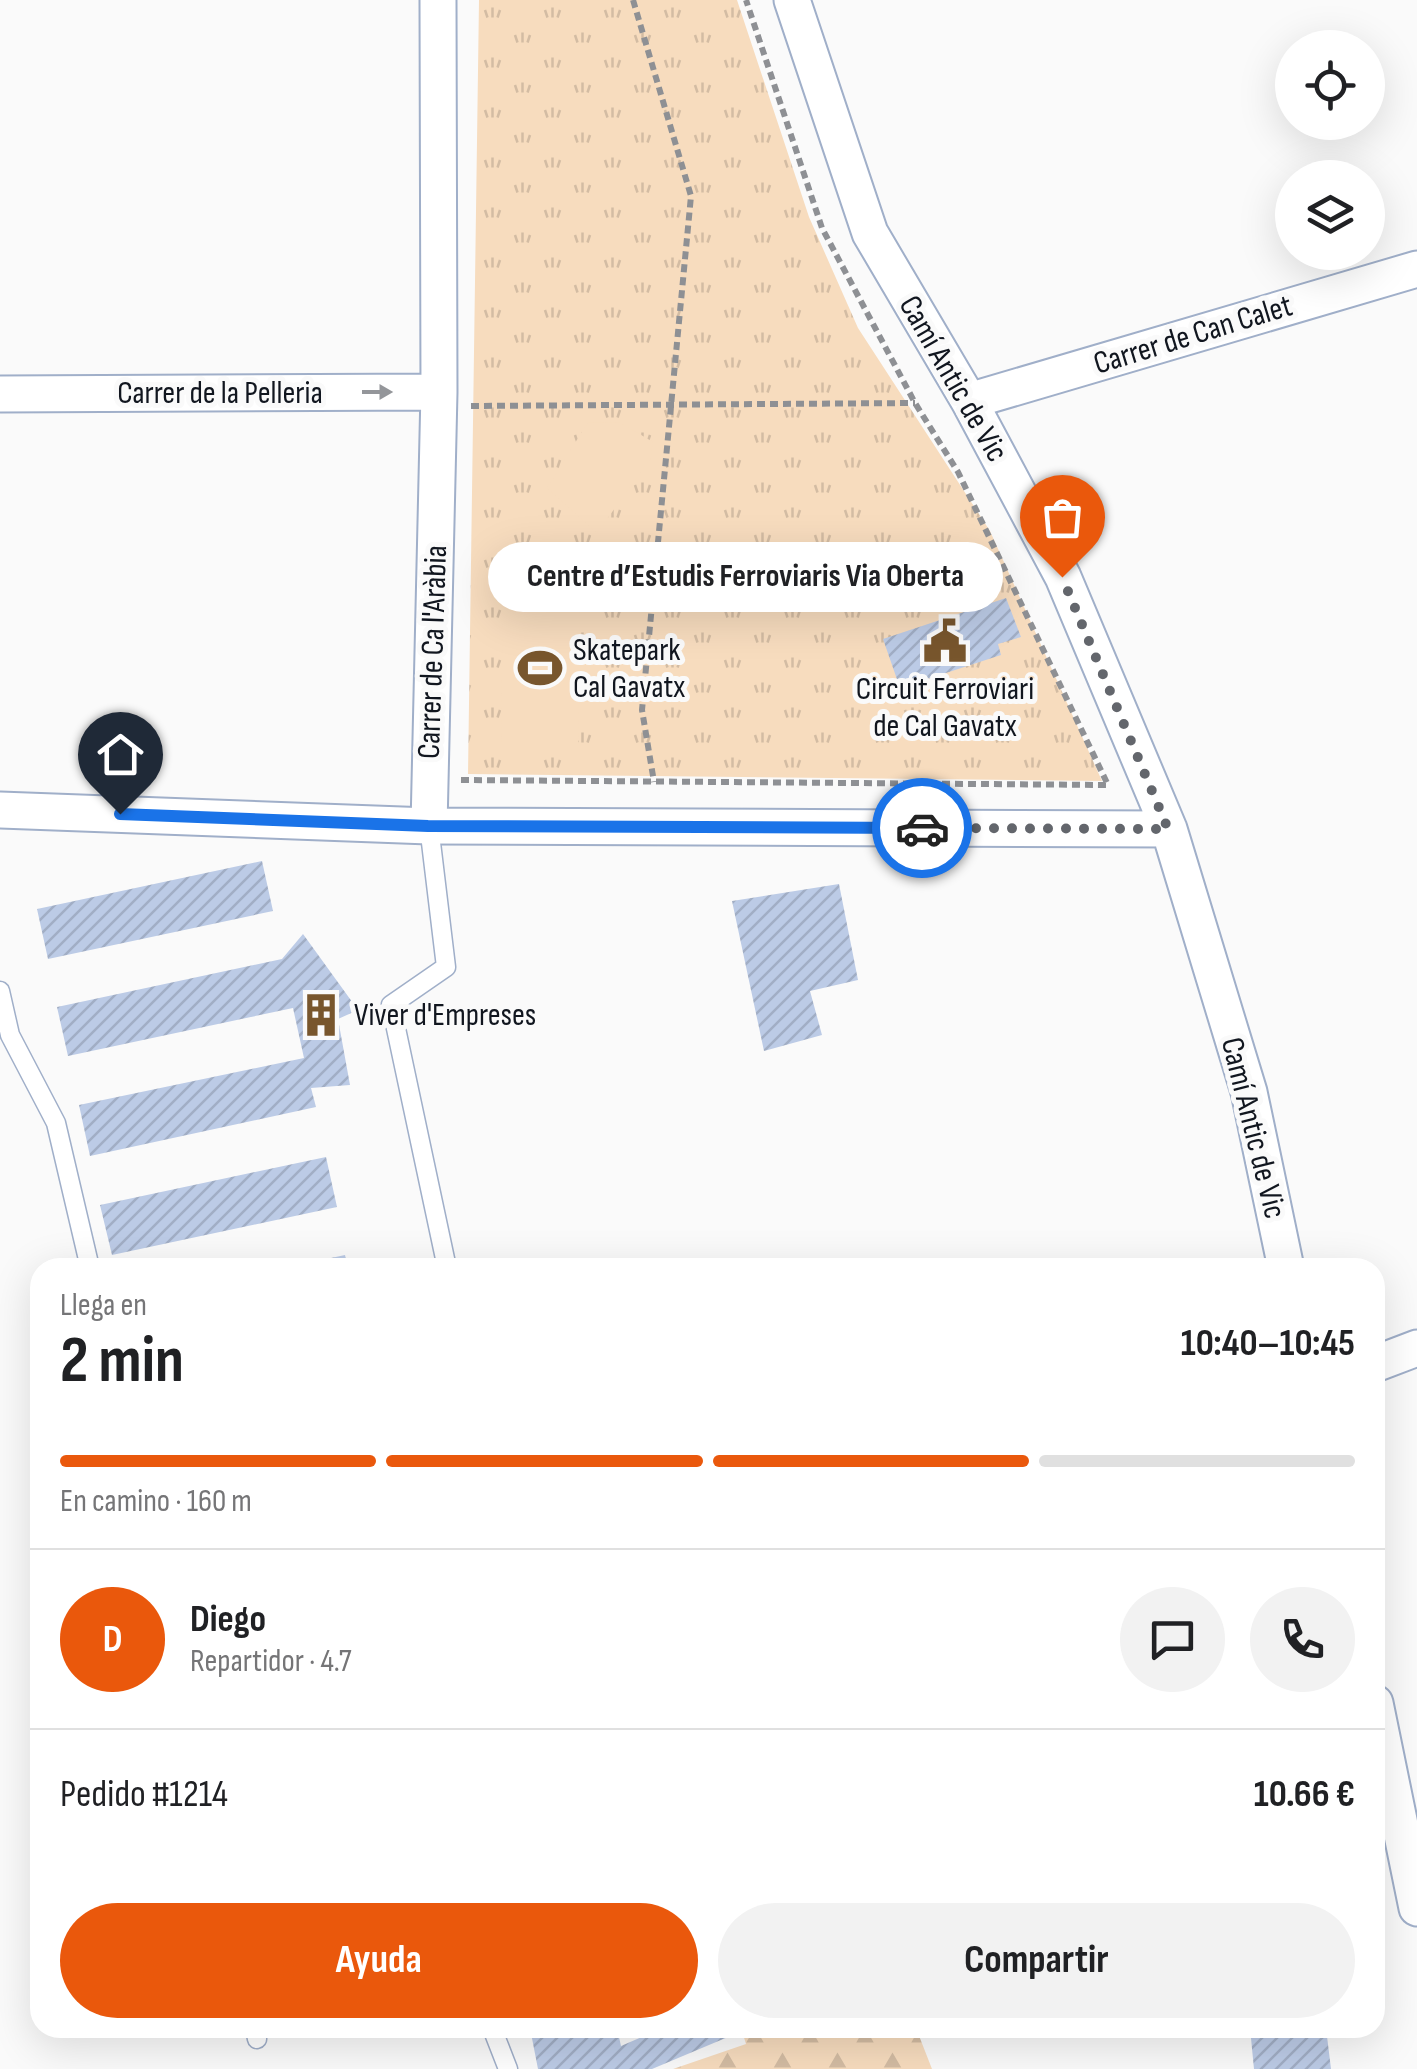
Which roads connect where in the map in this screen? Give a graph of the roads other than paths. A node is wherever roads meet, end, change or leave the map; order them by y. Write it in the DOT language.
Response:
graph roads {
  1 [pos="438,0"];
  2 [pos="792,0"];
  3 [pos="1417,269"];
  4 [pos="0,394"];
  5 [pos="452,399"];
  6 [pos="969,402"];
  7 [pos="0,810"];
  8 [pos="428,826"];
  9 [pos="1168,829"];
  10 [pos="0,991"];
  11 [pos="88,1258"];
  12 [pos="445,1258"];
  13 [pos="1284,1258"];
  14 [pos="1417,1348"];
  15 [pos="1385,1360"];
  16 [pos="1385,1752"];
  17 [pos="1417,1908"];
  18 [pos="496,2038"];
  19 [pos="508,2069"];
  1 -- 5 [label="street, Carrer de Ca l'Aràbia"];
  2 -- 6 [label="street, Camí Antic de Vic"];
  3 -- 6 [label="street, Carrer de Can Calet"];
  4 -- 5 [label="street, Carrer de la Pelleria, one-way"];
  5 -- 8 [label="street, Carrer de Ca l'Aràbia"];
  6 -- 9 [label="street, Camí Antic de Vic"];
  7 -- 8 [label="street"];
  8 -- 9 [label="street"];
  8 -- 12 [label="lane, Carrer de Ca l'Aràbia"];
  9 -- 13 [label="street, Camí Antic de Vic"];
  10 -- 11 [label="lane"];
  14 -- 15 [label="street"];
  16 -- 17 [label="street"];
  18 -- 19 [label="lane"];
}
